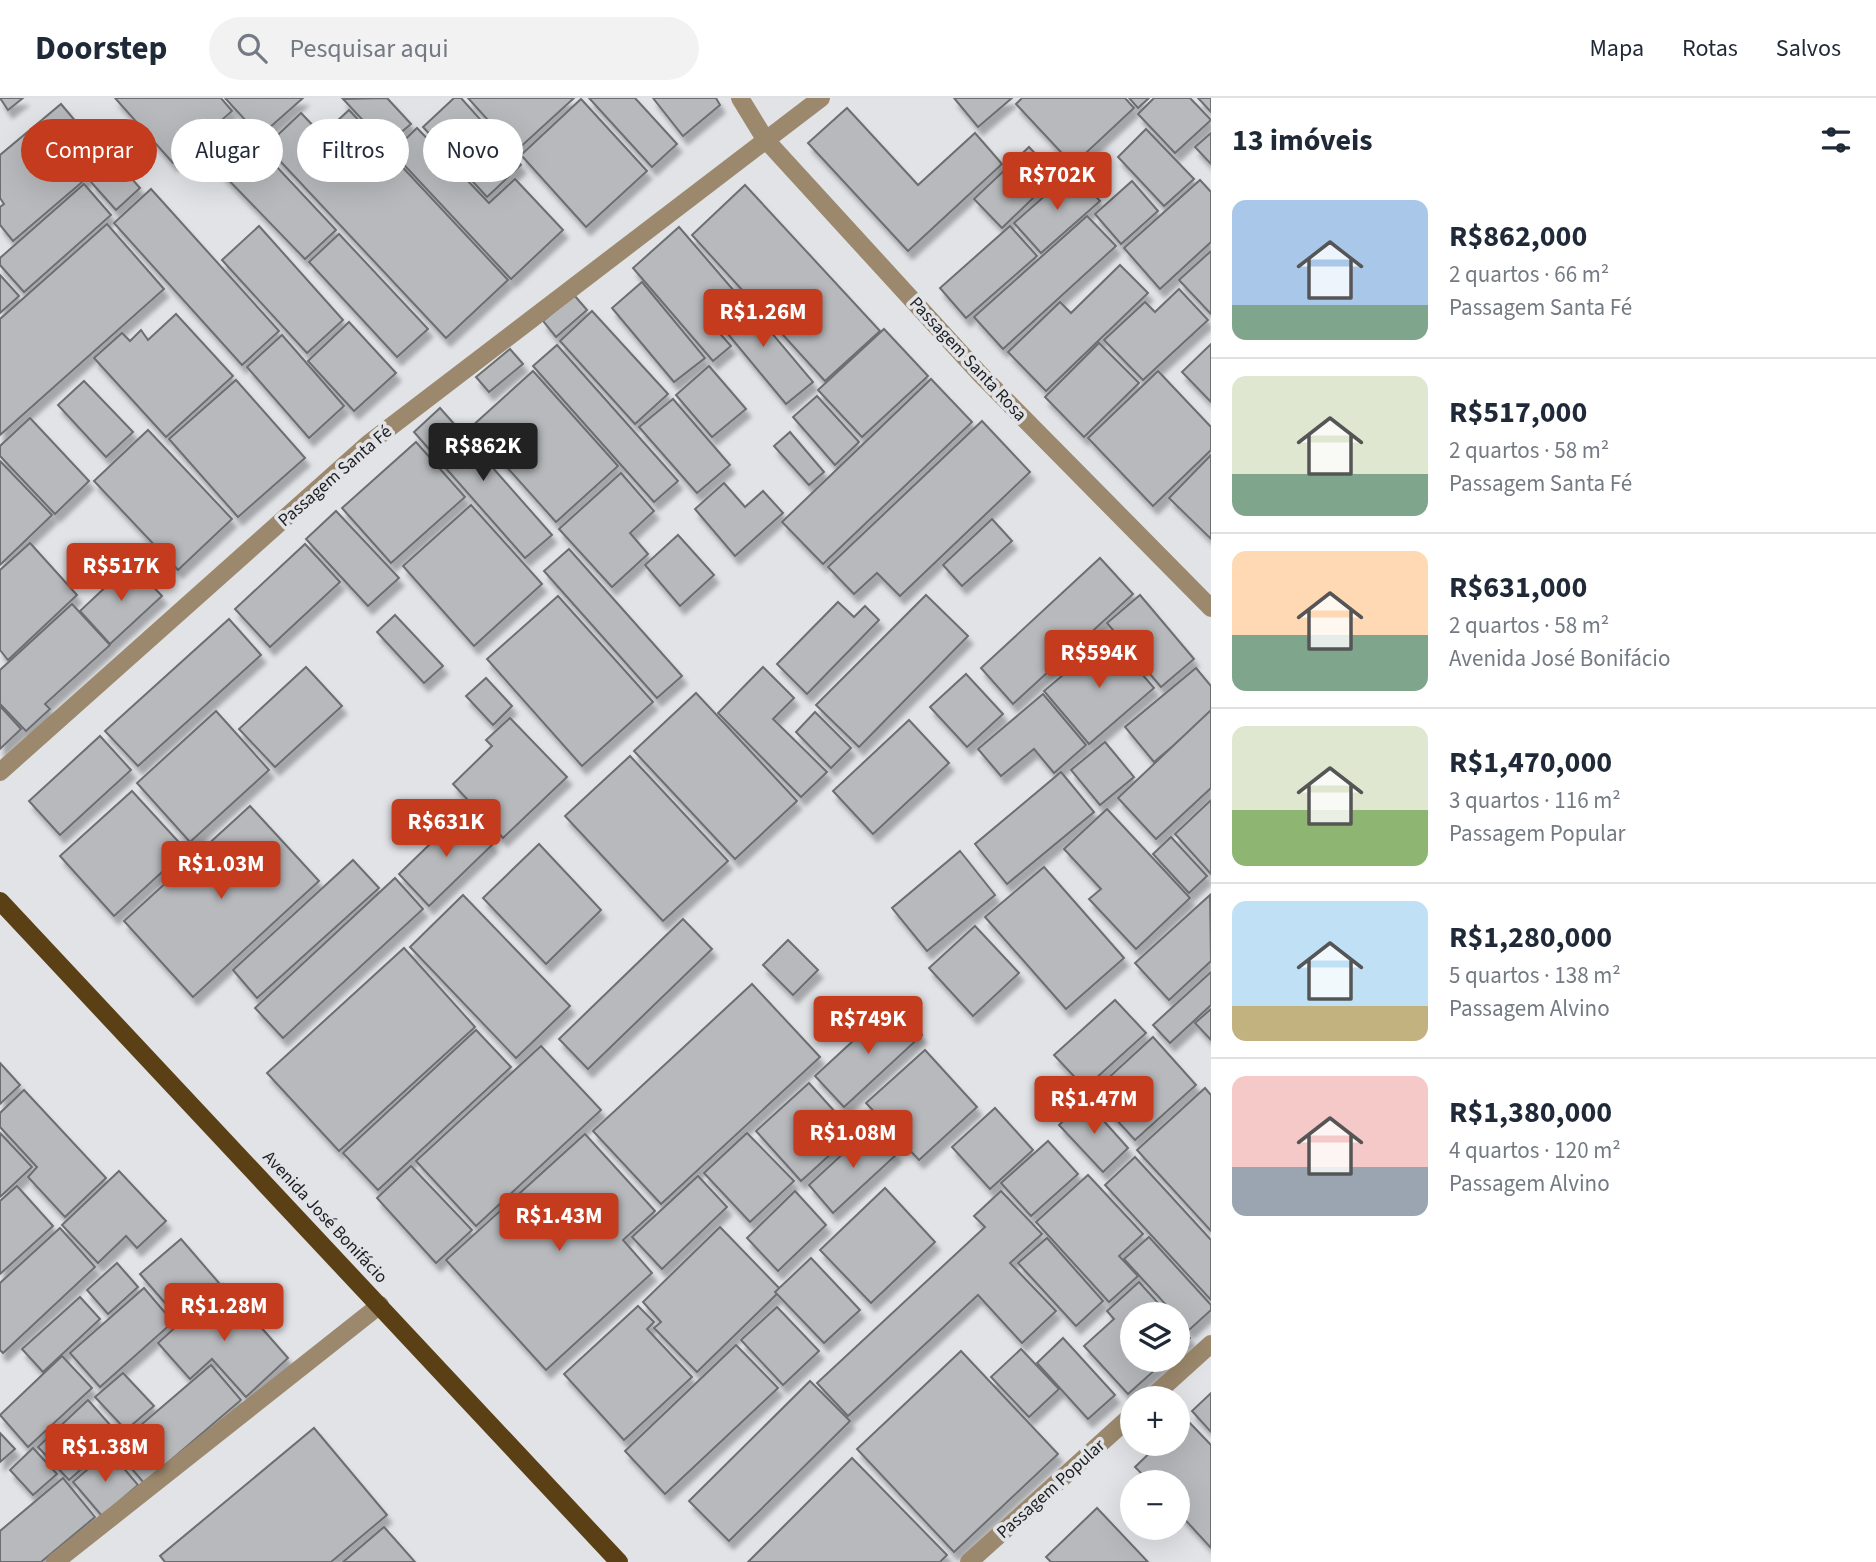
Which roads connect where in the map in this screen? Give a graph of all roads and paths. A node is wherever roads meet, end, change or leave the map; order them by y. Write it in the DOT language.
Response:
graph roads {
  1 [pos="740,98"];
  2 [pos="821,98"];
  3 [pos="765,139"];
  4 [pos="1211,608"];
  5 [pos="0,772"];
  6 [pos="0,901"];
  7 [pos="380,1305"];
  8 [pos="1211,1344"];
  9 [pos="1164,1386"];
  10 [pos="1120,1426"];
  11 [pos="55,1562"];
  12 [pos="619,1562"];
  13 [pos="970,1562"];
  1 -- 3 [label="street, Passagem Santa Rosa"];
  2 -- 3 [label="street, Passagem Santa Fé"];
  3 -- 4 [label="street, Passagem Santa Rosa"];
  3 -- 5 [label="street, Passagem Santa Fé"];
  6 -- 7 [label="main road, Avenida José Bonifácio"];
  7 -- 11 [label="street"];
  7 -- 12 [label="main road, Avenida José Bonifácio"];
  8 -- 9 [label="street"];
  10 -- 13 [label="street, Passagem Popular"];
}
